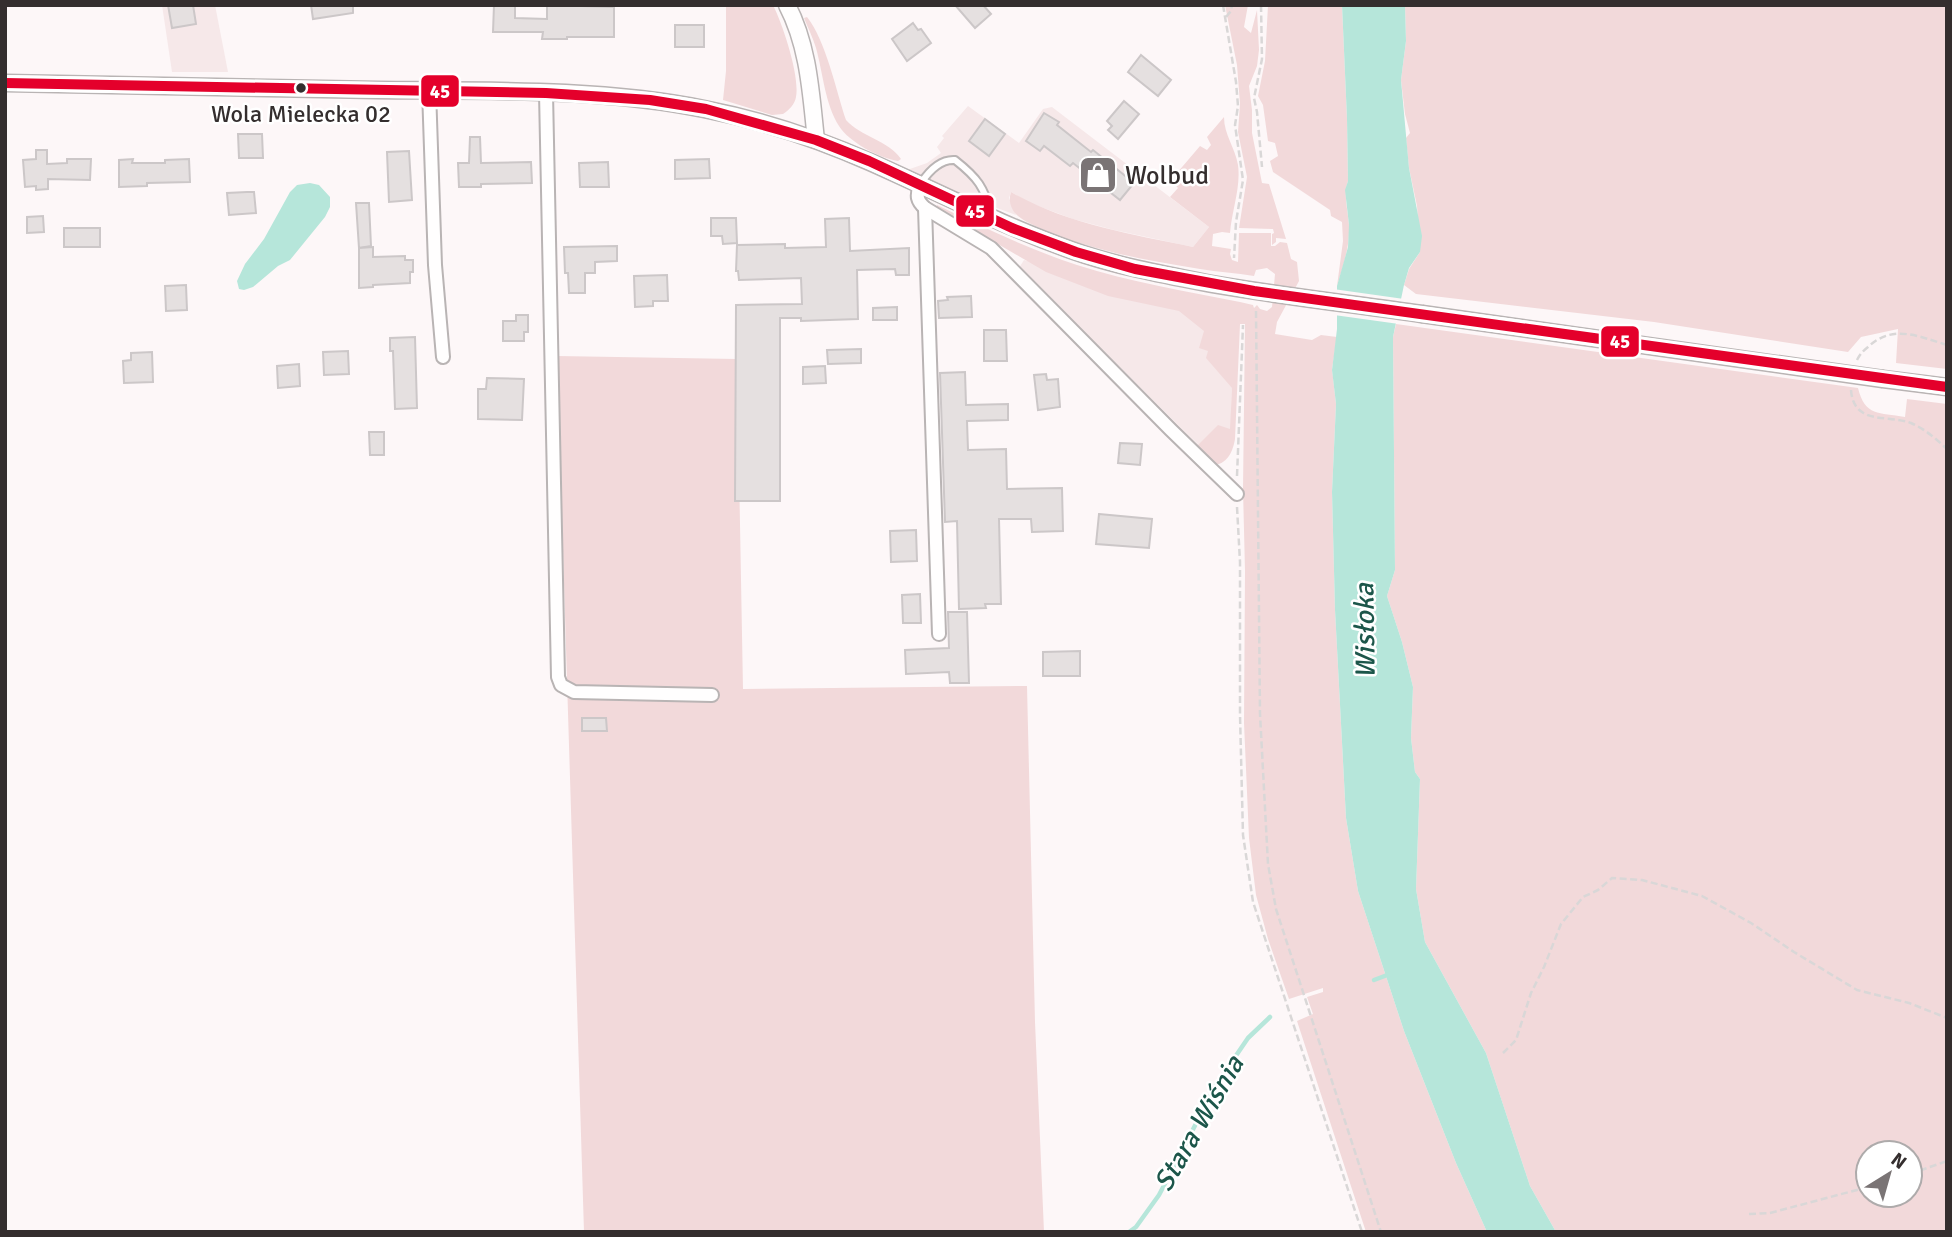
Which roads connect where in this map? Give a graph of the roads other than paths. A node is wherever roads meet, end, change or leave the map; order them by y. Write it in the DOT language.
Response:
graph roads {
  1 [pos="787,5"];
  2 [pos="5,83"];
  3 [pos="429,90"];
  4 [pos="546,93"];
  5 [pos="816,141"];
  6 [pos="920,185"];
  7 [pos="925,208"];
  8 [pos="994,220"];
  9 [pos="443,356"];
  10 [pos="1947,387"];
  11 [pos="1237,494"];
  12 [pos="939,634"];
  13 [pos="712,695"];
  1 -- 5 [label="street"];
  2 -- 3 [label="street"];
  3 -- 4 [label="street"];
  3 -- 9 [label="street"];
  4 -- 5 [label="street"];
  4 -- 13 [label="street"];
  5 -- 6 [label="street"];
  6 -- 7 [label="street"];
  6 -- 8 [label="street"];
  6 -- 8 [label="lane"];
  7 -- 11 [label="street"];
  7 -- 12 [label="street"];
  8 -- 10 [label="street, bridge"];
}
